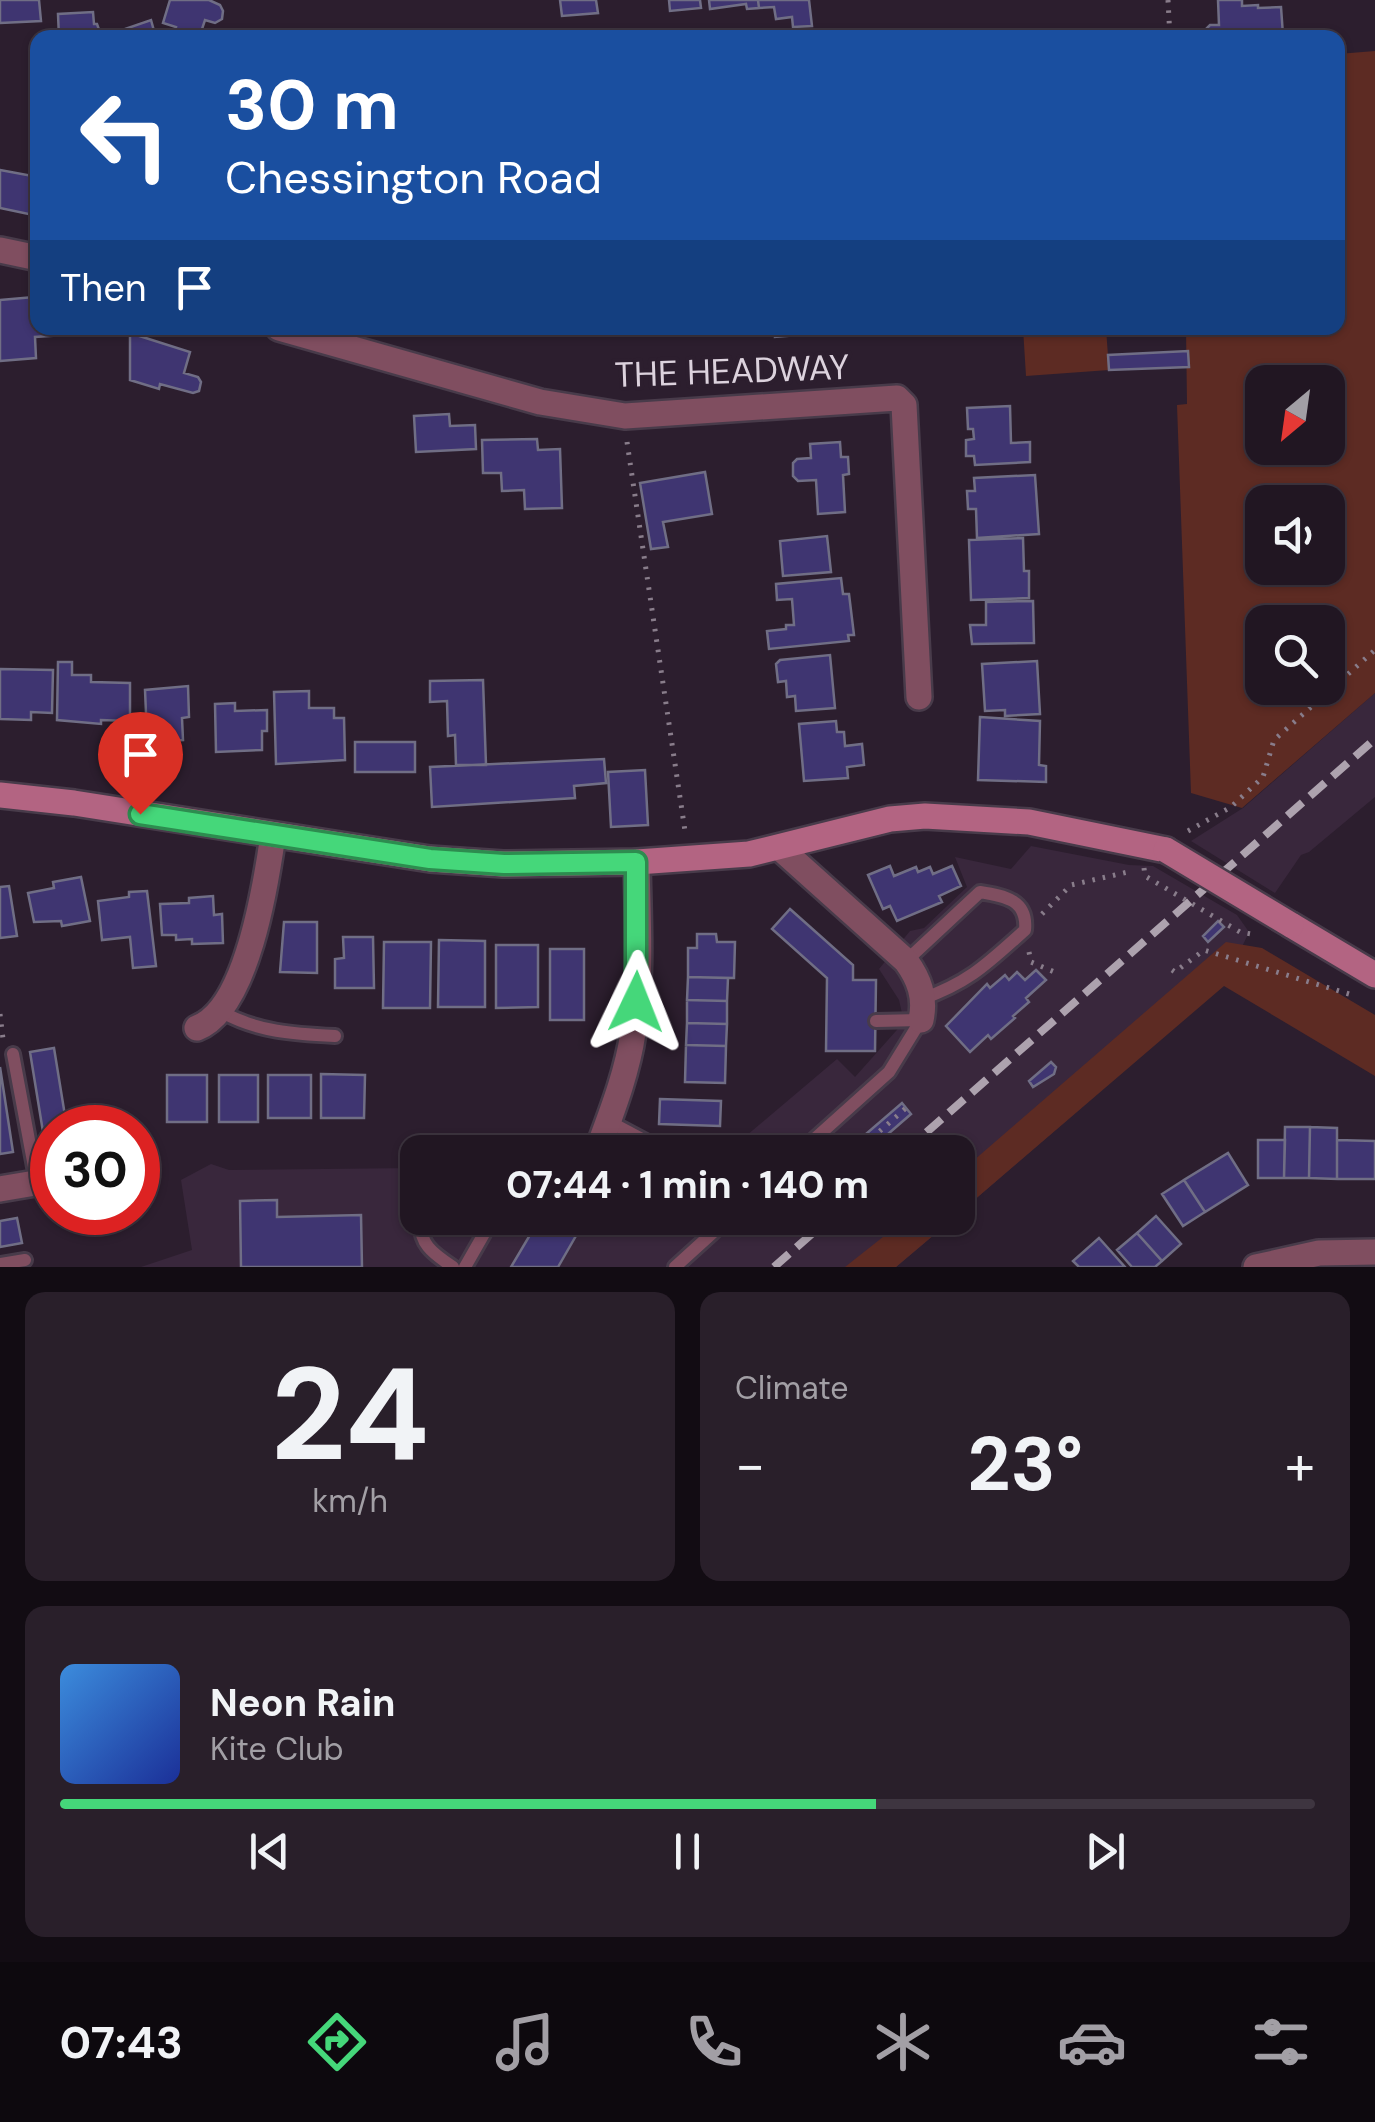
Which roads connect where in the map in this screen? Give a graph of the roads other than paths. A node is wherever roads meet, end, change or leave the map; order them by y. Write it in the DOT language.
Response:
graph roads {
  1 [pos="0,250"];
  2 [pos="30,256"];
  3 [pos="305,335"];
  4 [pos="919,697"];
  5 [pos="0,795"];
  6 [pos="273,835"];
  7 [pos="780,849"];
  8 [pos="636,862"];
  9 [pos="906,961"];
  10 [pos="1375,975"];
  11 [pos="921,1009"];
  12 [pos="222,1012"];
  13 [pos="876,1021"];
  14 [pos="198,1028"];
  15 [pos="334,1036"];
  16 [pos="13,1054"];
  17 [pos="608,1121"];
  18 [pos="30,1129"];
  19 [pos="603,1135"];
  20 [pos="634,1135"];
  21 [pos="819,1135"];
  22 [pos="30,1184"];
  23 [pos="0,1189"];
  24 [pos="420,1235"];
  25 [pos="483,1235"];
  26 [pos="710,1235"];
  27 [pos="1375,1252"];
  28 [pos="25,1260"];
  29 [pos="0,1264"];
  30 [pos="453,1267"];
  31 [pos="465,1267"];
  32 [pos="675,1267"];
  33 [pos="1256,1267"];
  1 -- 2 [label="street"];
  3 -- 4 [label="street, THE HEADWAY"];
  5 -- 6 [label="main road"];
  6 -- 8 [label="main road"];
  6 -- 12 [label="street"];
  7 -- 8 [label="main road"];
  7 -- 9 [label="street"];
  7 -- 10 [label="main road, bridge"];
  8 -- 17 [label="street"];
  9 -- 11 [label="street"];
  9 -- 11 [label="lane"];
  11 -- 13 [label="lane"];
  11 -- 21 [label="lane"];
  12 -- 14 [label="street"];
  12 -- 15 [label="lane"];
  16 -- 18 [label="lane"];
  17 -- 19 [label="street"];
  17 -- 20 [label="lane"];
  22 -- 23 [label="street"];
  24 -- 30 [label="lane"];
  25 -- 31 [label="lane"];
  26 -- 32 [label="lane"];
  27 -- 33 [label="street"];
  28 -- 29 [label="lane"];
}
